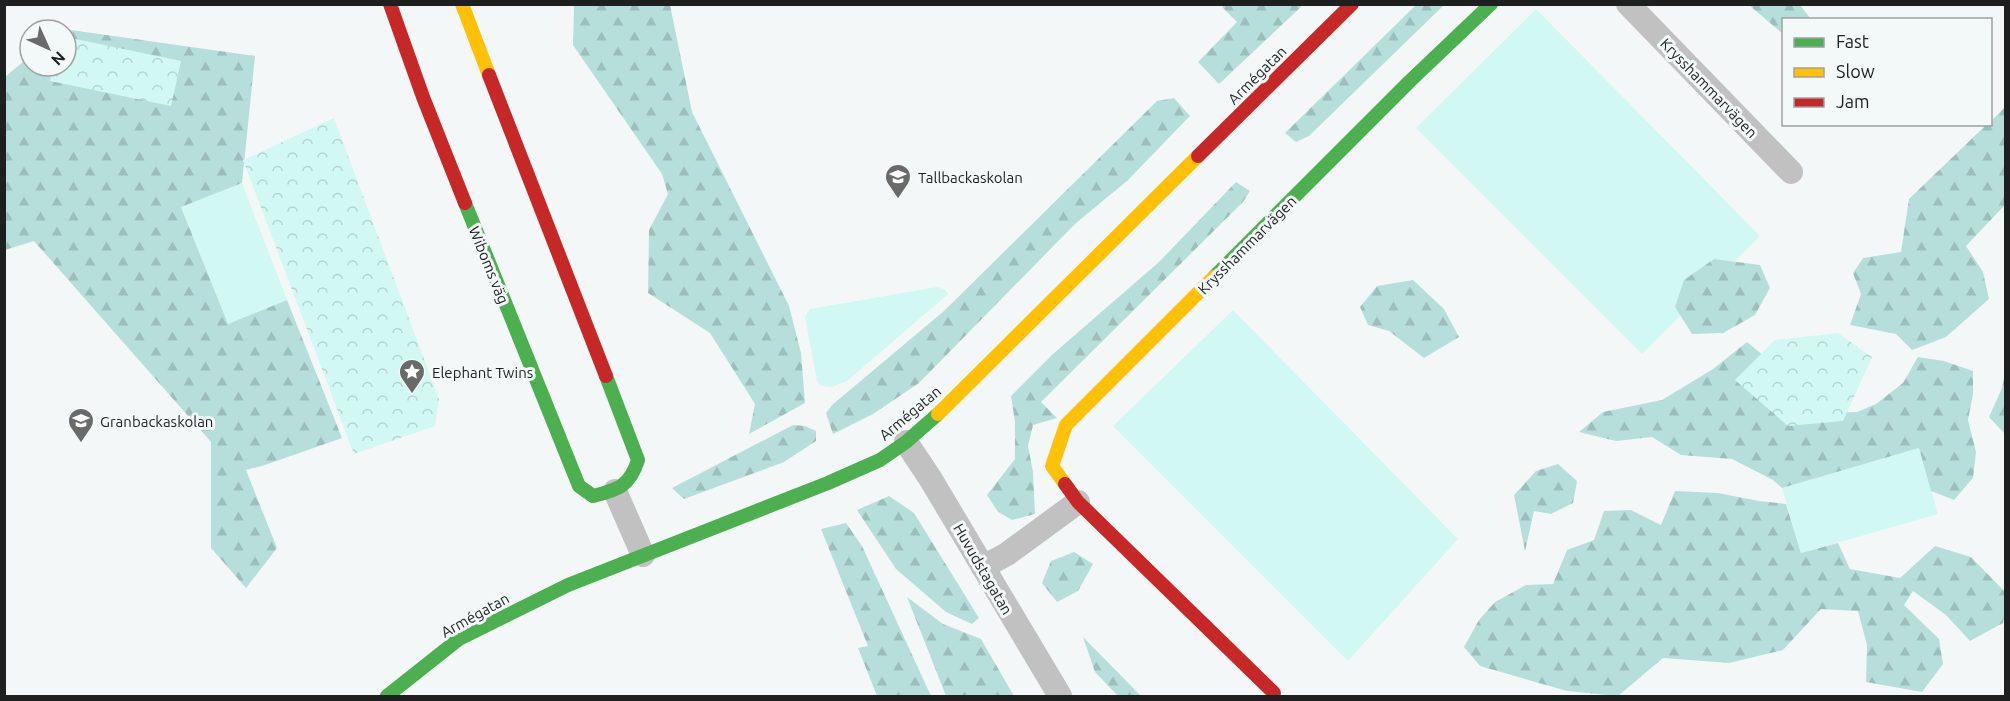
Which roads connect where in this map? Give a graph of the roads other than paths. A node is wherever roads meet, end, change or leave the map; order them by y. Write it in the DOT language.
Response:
graph roads {
  1 [pos="390,4"];
  2 [pos="462,4"];
  3 [pos="1352,4"];
  4 [pos="1491,4"];
  5 [pos="1628,4"];
  6 [pos="1791,172"];
  7 [pos="906,442"];
  8 [pos="615,491"];
  9 [pos="1078,502"];
  10 [pos="643,555"];
  11 [pos="983,567"];
  12 [pos="1275,693"];
  13 [pos="387,696"];
  14 [pos="1060,696"];
  1 -- 8 [label="street, Wiboms väg"];
  2 -- 8 [label="street"];
  3 -- 7 [label="street, Armégatan"];
  4 -- 9 [label="street, Krysshammarvägen"];
  5 -- 6 [label="street, Krysshammarvägen"];
  7 -- 10 [label="street, Armégatan"];
  7 -- 11 [label="street, Huvudstagatan"];
  8 -- 10 [label="street"];
  9 -- 11 [label="street"];
  9 -- 12 [label="street, Krysshammarvägen"];
  10 -- 13 [label="street, Armégatan"];
  11 -- 14 [label="street, Huvudstagatan"];
}
